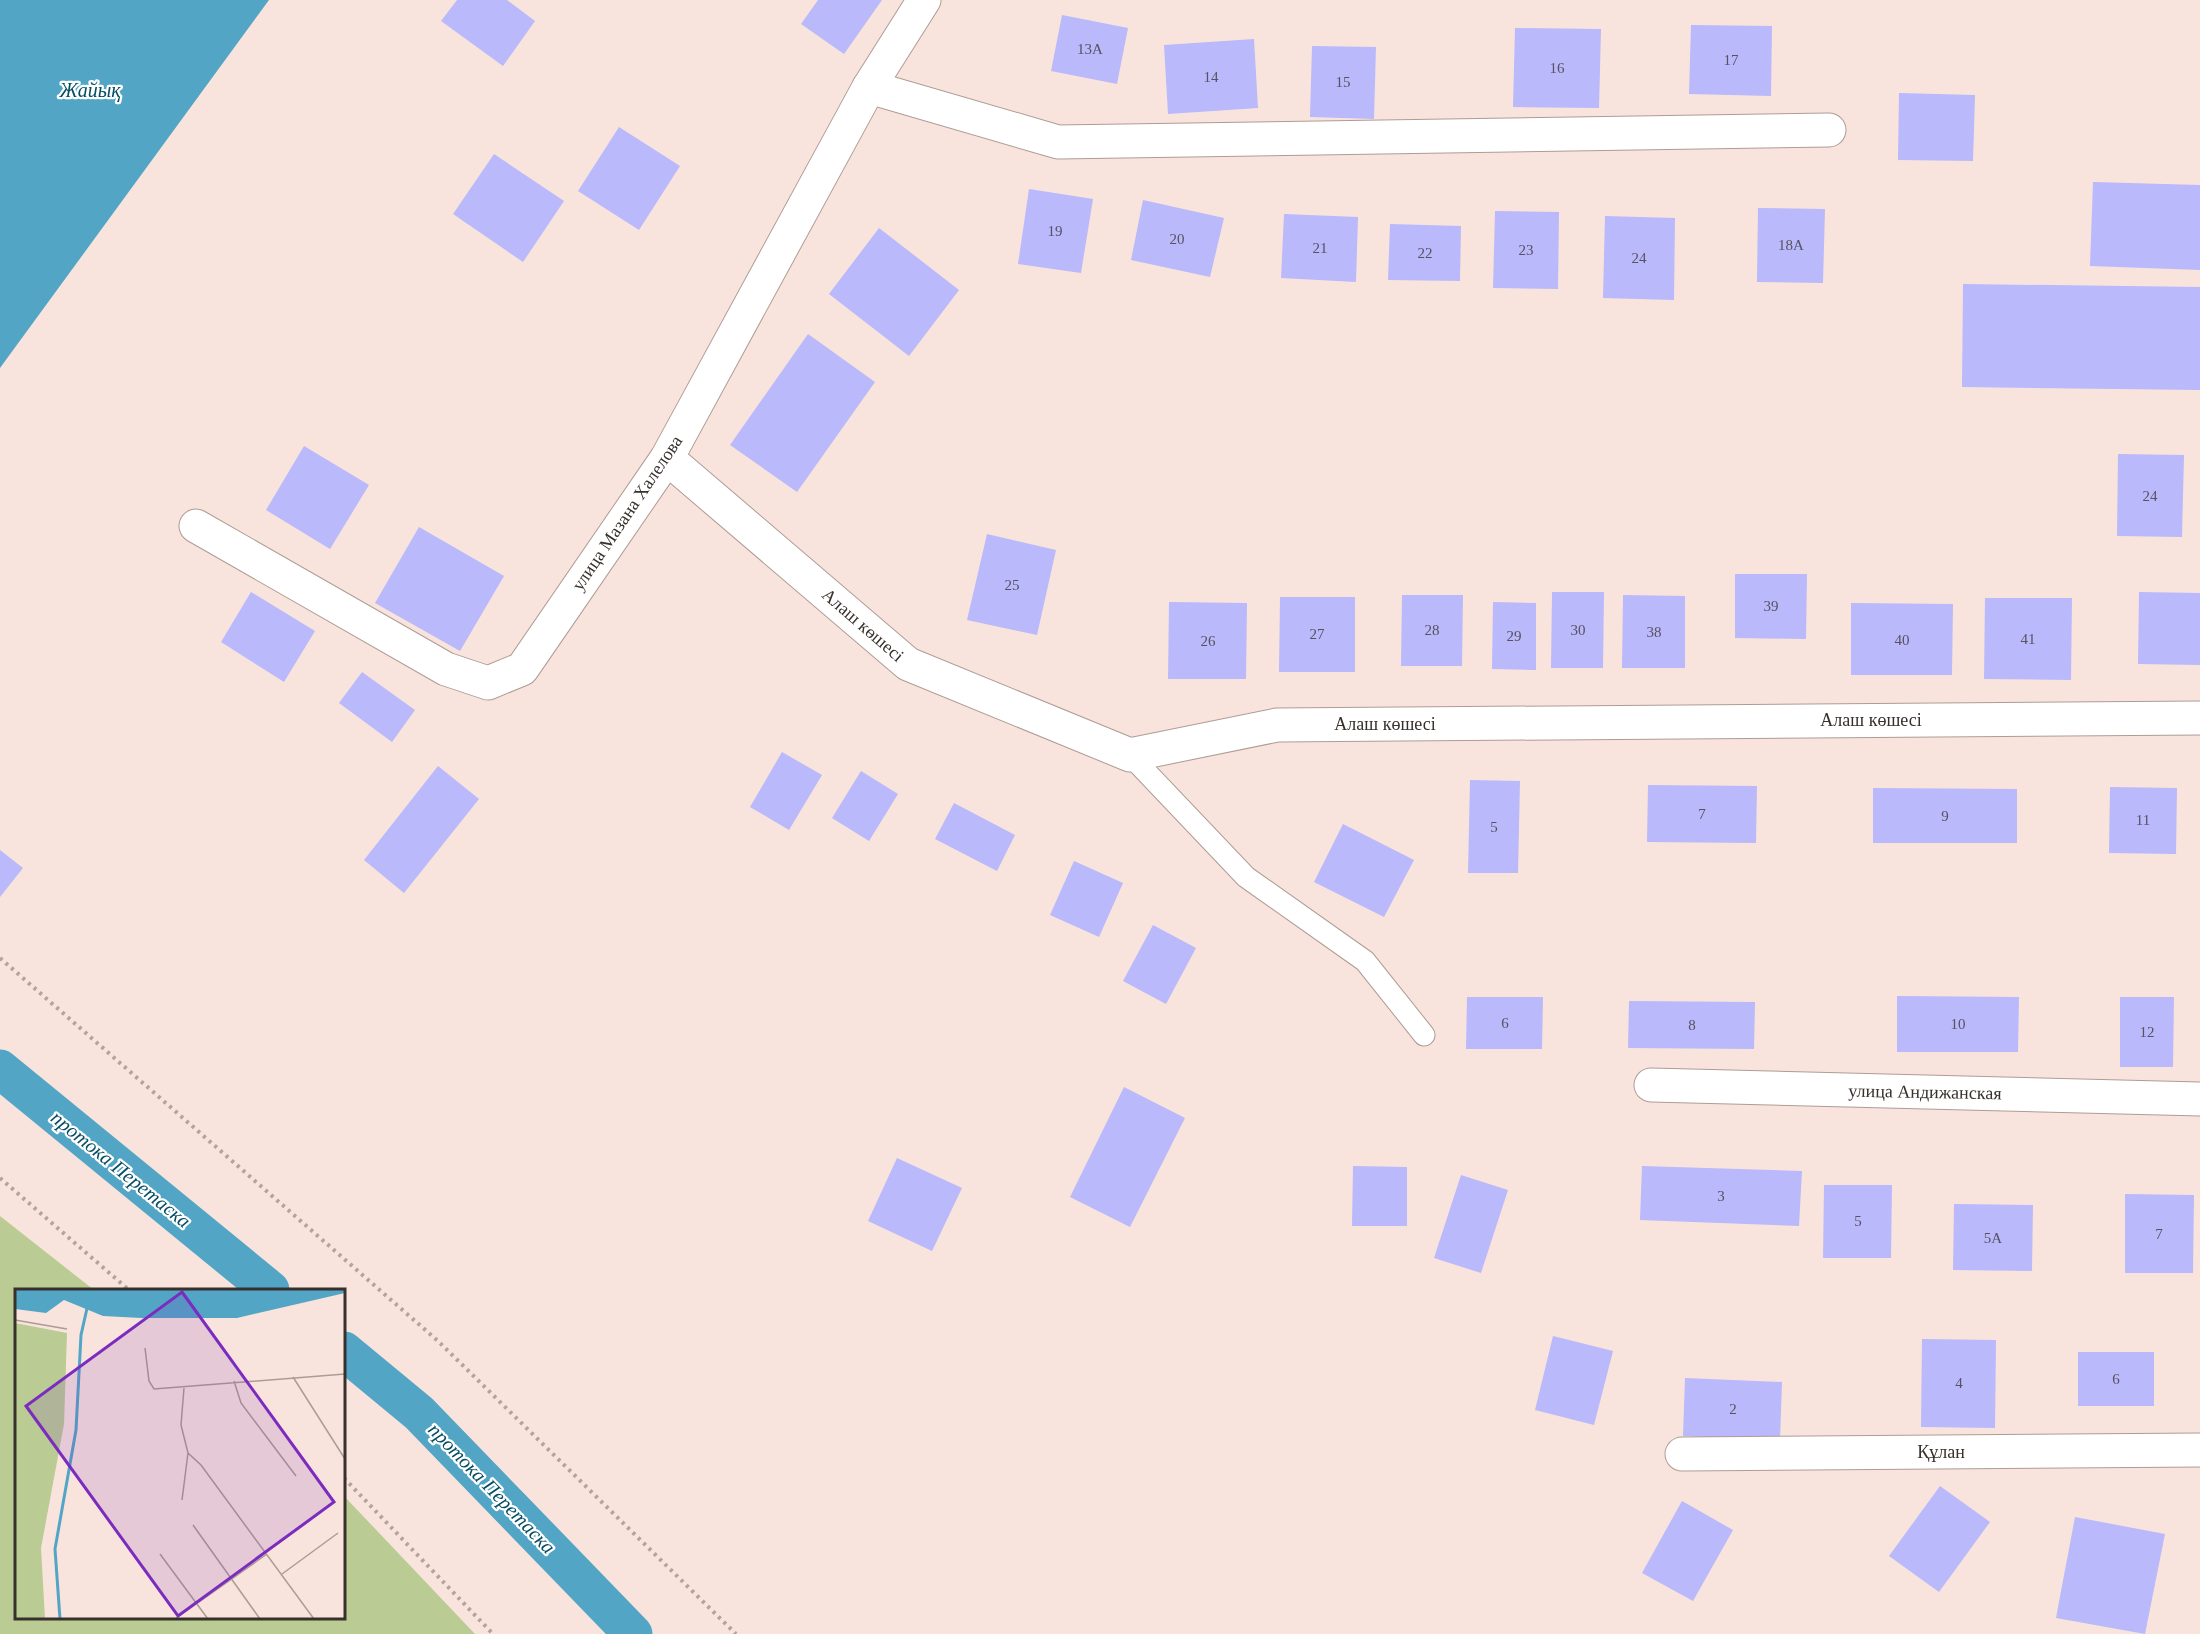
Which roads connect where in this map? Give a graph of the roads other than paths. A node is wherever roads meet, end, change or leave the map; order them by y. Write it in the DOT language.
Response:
graph roads {
  1 [pos="924,0"];
  2 [pos="869,87"];
  3 [pos="1829,130"];
  4 [pos="667,458"];
  5 [pos="196,526"];
  6 [pos="2200,718"];
  7 [pos="1130,755"];
  8 [pos="1424,1035"];
  9 [pos="1651,1085"];
  10 [pos="2200,1099"];
  11 [pos="2200,1450"];
  12 [pos="1682,1455"];
  1 -- 2 [label="street, улица Мазана Халелова"];
  2 -- 3 [label="street"];
  2 -- 4 [label="street, улица Мазана Халелова"];
  4 -- 5 [label="street, улица Мазана Халелова"];
  4 -- 7 [label="street, Алаш көшесі"];
  6 -- 7 [label="street, Алаш көшесі"];
  7 -- 8 [label="lane"];
  9 -- 10 [label="street, улица Андижанская"];
  11 -- 12 [label="street, Құлан"];
}
